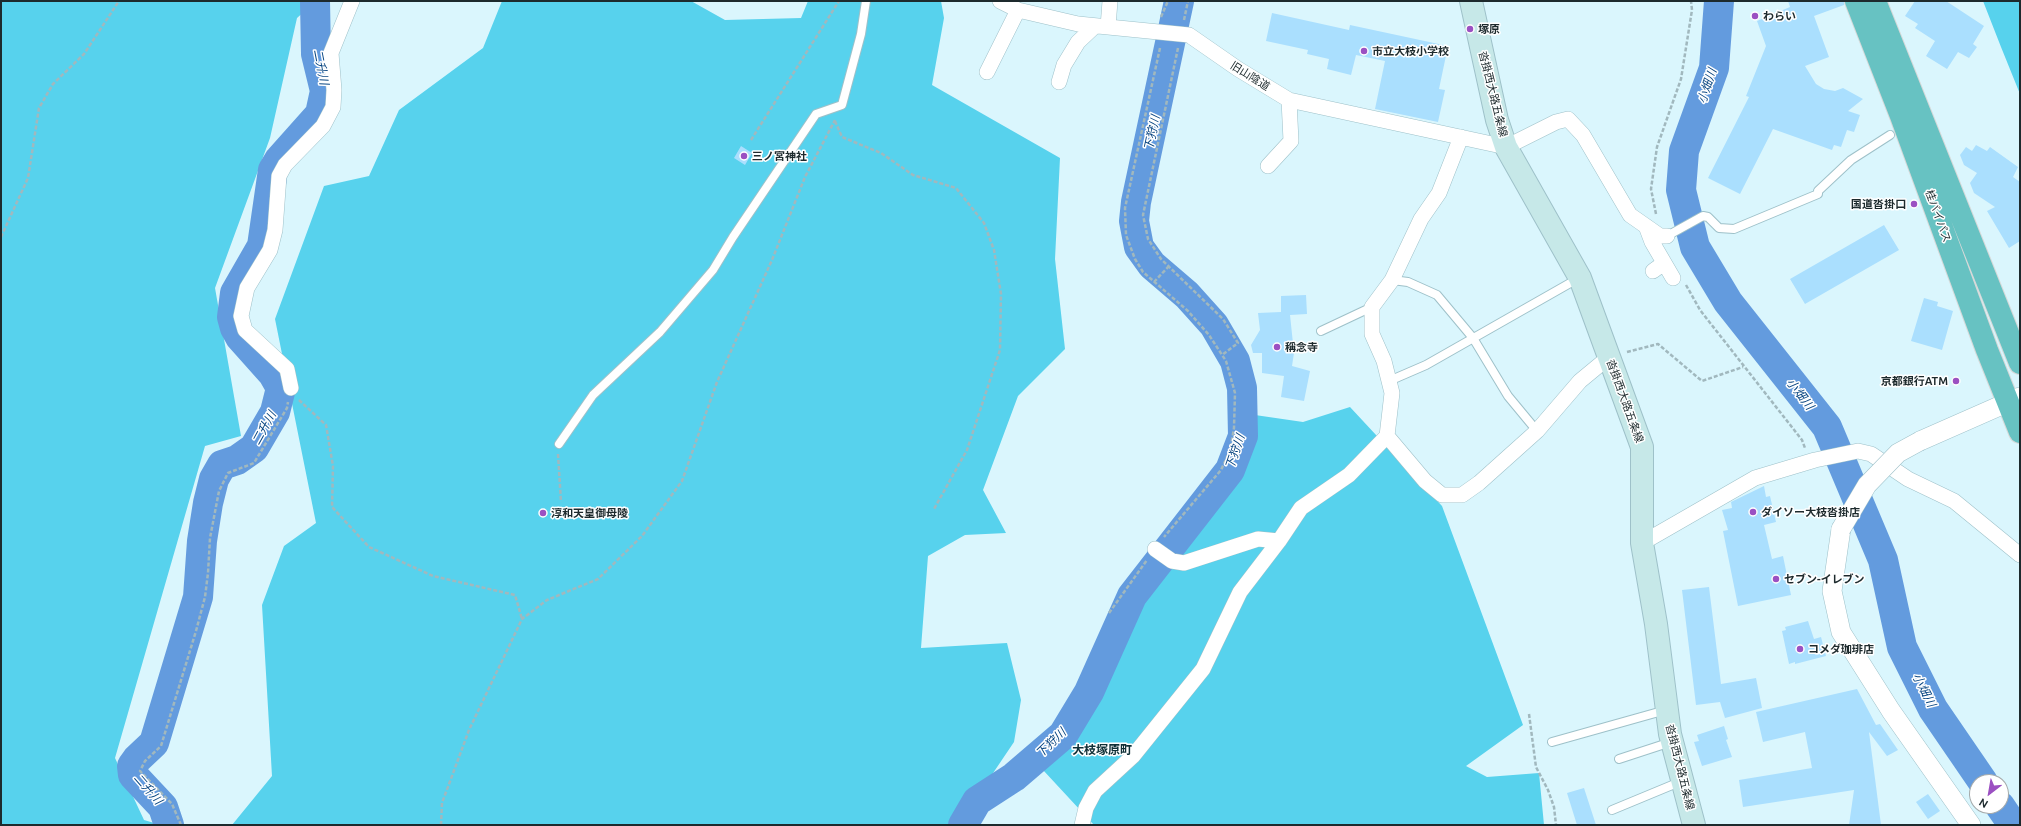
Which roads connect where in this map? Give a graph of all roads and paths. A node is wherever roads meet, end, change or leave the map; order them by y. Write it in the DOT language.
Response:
graph roads {
  1 [pos="119,1"];
  2 [pos="352,1"];
  3 [pos="839,1"];
  4 [pos="866,1"];
  5 [pos="1000,1"];
  6 [pos="1110,1"];
  7 [pos="1168,1"];
  8 [pos="1188,1"];
  9 [pos="1471,1"];
  10 [pos="1691,1"];
  11 [pos="1856,1"];
  12 [pos="1876,1"];
  13 [pos="1018,10"];
  14 [pos="1102,27"];
  15 [pos="1162,32"];
  16 [pos="1180,34"];
  17 [pos="986,72"];
  18 [pos="1058,82"];
  19 [pos="1289,100"];
  20 [pos="842,106"];
  21 [pos="835,120"];
  22 [pos="1890,135"];
  23 [pos="1461,137"];
  24 [pos="751,140"];
  25 [pos="1506,147"];
  26 [pos="1268,166"];
  27 [pos="1646,226"];
  28 [pos="1664,236"];
  29 [pos="1,237"];
  30 [pos="1168,267"];
  31 [pos="1580,278"];
  32 [pos="1392,280"];
  33 [pos="1679,280"];
  34 [pos="1155,282"];
  35 [pos="1372,307"];
  36 [pos="1321,331"];
  37 [pos="1473,338"];
  38 [pos="1222,354"];
  39 [pos="1609,357"];
  40 [pos="2020,363"];
  41 [pos="1743,367"];
  42 [pos="1389,381"];
  43 [pos="291,388"];
  44 [pos="2014,400"];
  45 [pos="1537,431"];
  46 [pos="2020,432"];
  47 [pos="1387,436"];
  48 [pos="559,444"];
  49 [pos="1812,461"];
  50 [pos="561,502"];
  51 [pos="934,509"];
  52 [pos="1279,541"];
  53 [pos="1642,543"];
  54 [pos="1156,550"];
  55 [pos="2020,555"];
  56 [pos="1109,612"];
  57 [pos="522,619"];
  58 [pos="1667,710"];
  59 [pos="1529,714"];
  60 [pos="1552,742"];
  61 [pos="1672,742"];
  62 [pos="1619,759"];
  63 [pos="1682,781"];
  64 [pos="1612,810"];
  65 [pos="180,824"];
  66 [pos="441,825"];
  67 [pos="1082,825"];
  68 [pos="1556,825"];
  69 [pos="1694,825"];
  70 [pos="1971,825"];
  1 -- 29 [label="path"];
  2 -- 43 [label="street"];
  3 -- 24 [label="path"];
  4 -- 20 [label="lane"];
  5 -- 13 [label="street, 旧山陰道"];
  6 -- 14 [label="street"];
  7 -- 15 [label="path"];
  8 -- 16 [label="path"];
  9 -- 25 [label="main road, 沓掛西大路五条線"];
  10 -- 28 [label="path"];
  11 -- 44 [label="highway, 桂バイパス"];
  12 -- 40 [label="highway, 桂バイパス"];
  13 -- 14 [label="street, 旧山陰道"];
  13 -- 17 [label="street"];
  14 -- 15 [label="street, 旧山陰道"];
  14 -- 18 [label="street"];
  15 -- 16 [label="street, 旧山陰道"];
  15 -- 34 [label="path"];
  16 -- 19 [label="street, 旧山陰道"];
  16 -- 30 [label="path"];
  19 -- 23 [label="street, 旧山陰道"];
  19 -- 26 [label="street"];
  20 -- 21 [label="path"];
  20 -- 48 [label="lane"];
  21 -- 51 [label="path"];
  21 -- 57 [label="path"];
  22 -- 28 [label="lane"];
  23 -- 25 [label="street, 旧山陰道"];
  23 -- 32 [label="street"];
  25 -- 27 [label="street"];
  25 -- 31 [label="main road, 沓掛西大路五条線"];
  27 -- 28 [label="street"];
  27 -- 33 [label="street"];
  30 -- 34 [label="path"];
  30 -- 38 [label="path"];
  31 -- 37 [label="lane"];
  31 -- 39 [label="main road, 沓掛西大路五条線"];
  32 -- 35 [label="street"];
  32 -- 37 [label="lane"];
  33 -- 41 [label="path"];
  34 -- 38 [label="path"];
  35 -- 36 [label="lane"];
  35 -- 42 [label="street"];
  37 -- 42 [label="lane"];
  37 -- 45 [label="lane"];
  38 -- 54 [label="path"];
  39 -- 41 [label="path"];
  39 -- 45 [label="street"];
  39 -- 53 [label="main road, 沓掛西大路五条線"];
  41 -- 49 [label="path"];
  42 -- 47 [label="street"];
  43 -- 57 [label="path"];
  43 -- 65 [label="path"];
  44 -- 46 [label="highway, 桂バイパス"];
  44 -- 70 [label="street, bridge"];
  45 -- 47 [label="street"];
  47 -- 52 [label="street"];
  48 -- 50 [label="path"];
  49 -- 53 [label="street"];
  49 -- 55 [label="street"];
  52 -- 54 [label="street"];
  52 -- 67 [label="street"];
  53 -- 58 [label="main road, 沓掛西大路五条線"];
  54 -- 56 [label="path"];
  57 -- 66 [label="path"];
  58 -- 60 [label="lane"];
  58 -- 61 [label="main road, 沓掛西大路五条線"];
  59 -- 68 [label="path"];
  61 -- 62 [label="lane"];
  61 -- 63 [label="main road, 沓掛西大路五条線"];
  63 -- 64 [label="lane"];
  63 -- 69 [label="main road, 沓掛西大路五条線"];
}
